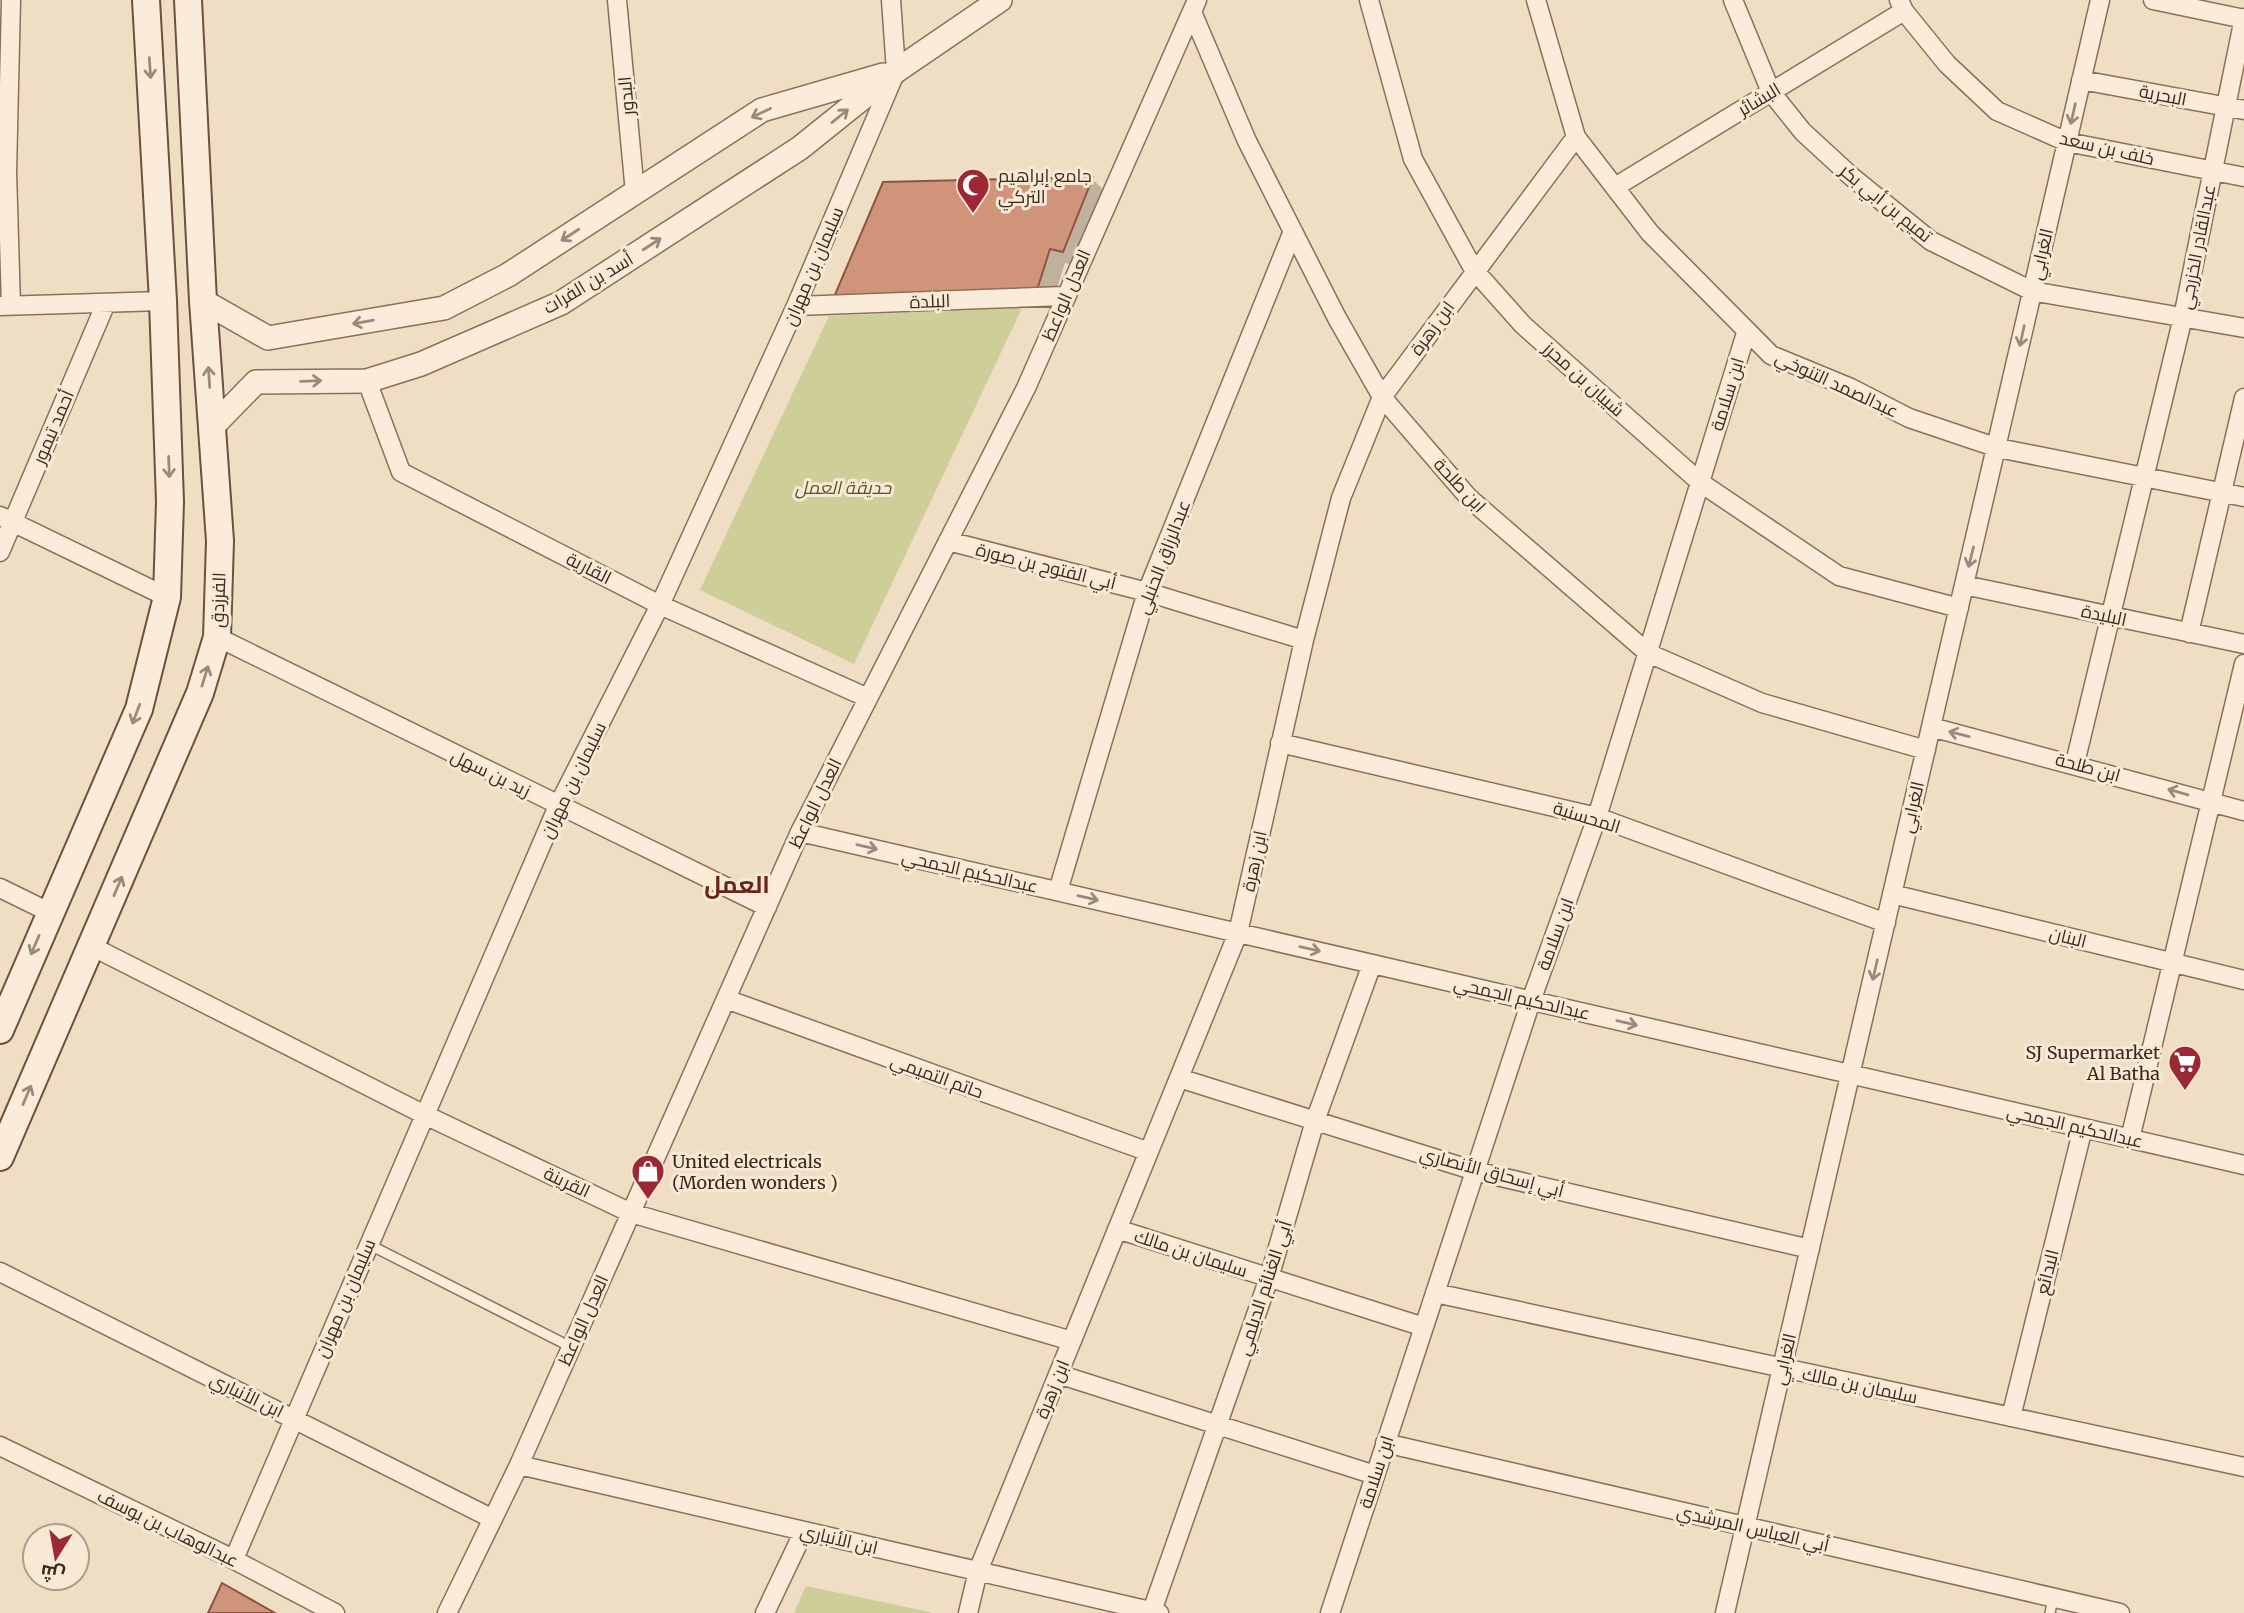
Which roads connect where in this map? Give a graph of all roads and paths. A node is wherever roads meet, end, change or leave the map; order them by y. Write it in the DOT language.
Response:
graph roads {
  1 [pos="11,0"];
  2 [pos="146,0"];
  3 [pos="188,0"];
  4 [pos="617,0"];
  5 [pos="891,0"];
  6 [pos="1000,0"];
  7 [pos="1369,0"];
  8 [pos="1536,0"];
  9 [pos="1733,0"];
  10 [pos="2100,0"];
  11 [pos="2153,0"];
  12 [pos="1194,6"];
  13 [pos="1901,6"];
  14 [pos="2244,18"];
  15 [pos="897,71"];
  16 [pos="2081,80"];
  17 [pos="1771,92"];
  18 [pos="2224,107"];
  19 [pos="2244,110"];
  20 [pos="1576,137"];
  21 [pos="2067,142"];
  22 [pos="2211,170"];
  23 [pos="3,172"];
  24 [pos="2244,177"];
  25 [pos="1615,187"];
  26 [pos="635,193"];
  27 [pos="1293,232"];
  28 [pos="1474,270"];
  29 [pos="2032,291"];
  30 [pos="1064,296"];
  31 [pos="163,301"];
  32 [pos="203,301"];
  33 [pos="106,303"];
  34 [pos="6,306"];
  35 [pos="796,306"];
  36 [pos="2183,317"];
  37 [pos="2244,328"];
  38 [pos="1746,333"];
  39 [pos="367,381"];
  40 [pos="1382,397"];
  41 [pos="2244,398"];
  42 [pos="212,427"];
  43 [pos="1998,448"];
  44 [pos="2146,475"];
  45 [pos="1701,483"];
  46 [pos="2223,493"];
  47 [pos="2244,497"];
  48 [pos="6,519"];
  49 [pos="948,541"];
  50 [pos="0,552"];
  51 [pos="1964,585"];
  52 [pos="1147,592"];
  53 [pos="167,597"];
  54 [pos="660,605"];
  55 [pos="1959,608"];
  56 [pos="2110,616"];
  57 [pos="2189,633"];
  58 [pos="217,636"];
  59 [pos="1304,639"];
  60 [pos="2244,644"];
  61 [pos="1648,653"];
  62 [pos="2244,664"];
  63 [pos="868,698"];
  64 [pos="1931,727"];
  65 [pos="1280,743"];
  66 [pos="1926,750"];
  67 [pos="2075,763"];
  68 [pos="2212,802"];
  69 [pos="558,806"];
  70 [pos="2244,811"];
  71 [pos="1597,817"];
  72 [pos="800,832"];
  73 [pos="0,888"];
  74 [pos="1058,891"];
  75 [pos="1892,894"];
  76 [pos="767,906"];
  77 [pos="49,912"];
  78 [pos="1886,923"];
  79 [pos="1238,933"];
  80 [pos="92,946"];
  81 [pos="2173,963"];
  82 [pos="1372,964"];
  83 [pos="2244,979"];
  84 [pos="726,999"];
  85 [pos="1531,1001"];
  86 [pos="0,1030"];
  87 [pos="1850,1074"];
  88 [pos="1179,1078"];
  89 [pos="423,1114"];
  90 [pos="1315,1121"];
  91 [pos="2083,1128"];
  92 [pos="2130,1139"];
  93 [pos="1149,1152"];
  94 [pos="0,1157"];
  95 [pos="2244,1165"];
  96 [pos="1475,1171"];
  97 [pos="631,1213"];
  98 [pos="1117,1229"];
  99 [pos="368,1244"];
  100 [pos="1810,1249"];
  101 [pos="0,1272"];
  102 [pos="1269,1278"];
  103 [pos="1435,1293"];
  104 [pos="1424,1327"];
  105 [pos="1072,1341"];
  106 [pos="571,1347"];
  107 [pos="1782,1368"];
  108 [pos="1058,1374"];
  109 [pos="2011,1417"];
  110 [pos="294,1418"];
  111 [pos="1218,1425"];
  112 [pos="1385,1443"];
  113 [pos="0,1446"];
  114 [pos="519,1465"];
  115 [pos="2244,1467"];
  116 [pos="1375,1475"];
  117 [pos="493,1518"];
  118 [pos="1745,1526"];
  119 [pos="804,1531"];
  120 [pos="234,1559"];
  121 [pos="978,1571"];
  122 [pos="2052,1605"];
  123 [pos="1155,1612"];
  124 [pos="335,1613"];
  125 [pos="447,1613"];
  126 [pos="765,1613"];
  127 [pos="968,1613"];
  128 [pos="1330,1613"];
  129 [pos="1725,1613"];
  130 [pos="2120,1613"];
  1 -- 23 [label="street"];
  2 -- 31 [label="main road, one-way"];
  3 -- 32 [label="main road, الفرزدق"];
  4 -- 26 [label="street, البدور"];
  5 -- 15 [label="street, سليمان بن مهران"];
  6 -- 15 [label="street, أسد بن الفرات"];
  7 -- 28 [label="street, شيبان بن محرز"];
  8 -- 20 [label="street, عبدالصمد التنوخي"];
  9 -- 17 [label="street, تميم بن أبي بكر"];
  10 -- 16 [label="street, الغرابي"];
  11 -- 14 [label="street"];
  12 -- 27 [label="street, ابن طلحة"];
  12 -- 30 [label="street, العدل الواعظ"];
  13 -- 17 [label="street, البشائر"];
  13 -- 21 [label="street, خلف بن سعد"];
  14 -- 18 [label="street, عبدالقادر الخزرجي"];
  15 -- 26 [label="street, أسد بن الفرات, one-way"];
  15 -- 35 [label="street, سليمان بن مهران"];
  39 -- 15 [label="street, أسد بن الفرات, one-way"];
  16 -- 18 [label="street, البحرية"];
  16 -- 21 [label="street, الغرابي, one-way"];
  17 -- 25 [label="street, البشائر"];
  17 -- 29 [label="street, تميم بن أبي بكر"];
  18 -- 19 [label="street, البحرية"];
  18 -- 22 [label="street, عبدالقادر الخزرجي"];
  20 -- 25 [label="street, عبدالصمد التنوخي"];
  20 -- 28 [label="street, ابن زهرة"];
  21 -- 22 [label="street, خلف بن سعد"];
  21 -- 29 [label="street, الغرابي"];
  22 -- 24 [label="street, خلف بن سعد"];
  22 -- 36 [label="street, عبدالقادر الخزرجي"];
  23 -- 34 [label="street"];
  25 -- 38 [label="street, عبدالصمد التنوخي"];
  26 -- 32 [label="street, أسد بن الفرات, one-way"];
  27 -- 40 [label="street, ابن طلحة"];
  27 -- 52 [label="street, عبدالرزاق الحنبلي"];
  28 -- 40 [label="street, ابن زهرة"];
  28 -- 45 [label="street, شيبان بن محرز"];
  29 -- 36 [label="street, تميم بن أبي بكر"];
  29 -- 43 [label="street, الغرابي, one-way"];
  30 -- 35 [label="street, البلدة"];
  30 -- 49 [label="street, العدل الواعظ"];
  31 -- 33 [label="street"];
  31 -- 53 [label="main road, one-way"];
  42 -- 32 [label="main road, الفرزدق, one-way"];
  33 -- 34 [label="street"];
  33 -- 48 [label="street, أحمد تيمور"];
  35 -- 54 [label="street, سليمان بن مهران"];
  36 -- 37 [label="street, تميم بن أبي بكر"];
  36 -- 44 [label="street, عبدالقادر الخزرجي"];
  38 -- 43 [label="street, عبدالصمد التنوخي"];
  38 -- 45 [label="street, ابن سلامة"];
  42 -- 39 [label="street, أسد بن الفرات, one-way"];
  39 -- 54 [label="street, القارية"];
  40 -- 59 [label="street, ابن زهرة"];
  40 -- 61 [label="street, ابن طلحة"];
  41 -- 46 [label="street"];
  42 -- 58 [label="main road, الفرزدق"];
  43 -- 44 [label="street, عبدالصمد التنوخي"];
  43 -- 51 [label="street, الغرابي, one-way"];
  44 -- 46 [label="street, عبدالصمد التنوخي"];
  44 -- 56 [label="street, عبدالقادر الخزرجي"];
  45 -- 55 [label="street, شيبان بن محرز"];
  45 -- 61 [label="street, ابن سلامة"];
  46 -- 47 [label="street, عبدالصمد التنوخي"];
  46 -- 57 [label="street"];
  48 -- 50 [label="street, أحمد تيمور"];
  48 -- 53 [label="street"];
  49 -- 52 [label="street, أبي الفتوح بن صورة"];
  49 -- 63 [label="street, العدل الواعظ"];
  51 -- 55 [label="street, الغرابي"];
  51 -- 56 [label="street, البليدة"];
  52 -- 59 [label="street, أبي الفتوح بن صورة"];
  52 -- 74 [label="street, عبدالرزاق الحنبلي"];
  53 -- 77 [label="main road, one-way"];
  54 -- 63 [label="street, القارية"];
  54 -- 69 [label="street, سليمان بن مهران"];
  55 -- 64 [label="street, الغرابي"];
  56 -- 57 [label="street, البليدة"];
  56 -- 67 [label="street, عبدالقادر الخزرجي"];
  57 -- 60 [label="street, البليدة"];
  58 -- 69 [label="street, زيد بن سهل"];
  80 -- 58 [label="main road, الفرزدق, one-way"];
  59 -- 65 [label="street, ابن زهرة"];
  61 -- 66 [label="street, ابن طلحة"];
  61 -- 71 [label="street, ابن سلامة"];
  62 -- 68 [label="street"];
  63 -- 72 [label="street, العدل الواعظ"];
  64 -- 66 [label="street, الغرابي"];
  67 -- 64 [label="street, ابن طلحة, one-way"];
  65 -- 71 [label="street, المحسنية"];
  65 -- 79 [label="street, ابن زهرة"];
  66 -- 75 [label="street, الغرابي"];
  68 -- 67 [label="street, ابن طلحة, one-way"];
  68 -- 70 [label="street, ابن طلحة"];
  68 -- 81 [label="street"];
  69 -- 76 [label="street, زيد بن سهل"];
  69 -- 89 [label="street, سليمان بن مهران"];
  71 -- 78 [label="street, المحسنية"];
  71 -- 85 [label="street, ابن سلامة"];
  72 -- 74 [label="street, عبدالحكيم الجمحي, one-way"];
  72 -- 76 [label="street, العدل الواعظ"];
  73 -- 77 [label="street"];
  74 -- 79 [label="street, عبدالحكيم الجمحي, one-way"];
  75 -- 78 [label="street, الغرابي"];
  75 -- 81 [label="street, البنان"];
  76 -- 84 [label="street, العدل الواعظ"];
  77 -- 86 [label="main road, one-way"];
  78 -- 87 [label="street, الغرابي, one-way"];
  79 -- 82 [label="street, عبدالحكيم الجمحي, one-way"];
  79 -- 88 [label="street, ابن زهرة"];
  80 -- 89 [label="street, القرينة"];
  94 -- 80 [label="main road, الفرزدق, one-way"];
  81 -- 83 [label="street, البنان"];
  81 -- 92 [label="street"];
  82 -- 85 [label="street, عبدالحكيم الجمحي"];
  82 -- 90 [label="street, أبي الغنائم الديلمي"];
  84 -- 93 [label="street, حاتم التميمي"];
  84 -- 97 [label="street, العدل الواعظ"];
  85 -- 87 [label="street, عبدالحكيم الجمحي, one-way"];
  85 -- 96 [label="street, ابن سلامة"];
  87 -- 91 [label="street, عبدالحكيم الجمحي"];
  87 -- 100 [label="street, الغرابي"];
  88 -- 90 [label="street, أبي إسحاق الأنصاري"];
  88 -- 93 [label="street, ابن زهرة"];
  89 -- 97 [label="street, القرينة"];
  89 -- 99 [label="street, سليمان بن مهران"];
  90 -- 96 [label="street, أبي إسحاق الأنصاري"];
  90 -- 102 [label="street, أبي الغنائم الديلمي"];
  91 -- 92 [label="street, عبدالحكيم الجمحي"];
  91 -- 109 [label="street, البدائع"];
  92 -- 95 [label="street, عبدالحكيم الجمحي"];
  93 -- 98 [label="street, ابن زهرة"];
  96 -- 100 [label="street, أبي إسحاق الأنصاري"];
  96 -- 103 [label="street, ابن سلامة"];
  97 -- 105 [label="street, القرينة"];
  97 -- 106 [label="street, العدل الواعظ"];
  98 -- 102 [label="street, سليمان بن مالك"];
  98 -- 105 [label="street, ابن زهرة"];
  99 -- 106 [label="lane"];
  99 -- 110 [label="street, سليمان بن مهران"];
  100 -- 107 [label="street, الغرابي"];
  101 -- 110 [label="street, ابن الأنباري"];
  102 -- 104 [label="street, سليمان بن مالك"];
  102 -- 111 [label="street, أبي الغنائم الديلمي"];
  103 -- 104 [label="street, ابن سلامة"];
  103 -- 107 [label="street, سليمان بن مالك"];
  104 -- 112 [label="street, ابن سلامة"];
  105 -- 108 [label="street, ابن زهرة"];
  106 -- 114 [label="street, العدل الواعظ"];
  107 -- 109 [label="street, سليمان بن مالك"];
  107 -- 118 [label="street, الغرابي"];
  108 -- 111 [label="street"];
  108 -- 121 [label="street, ابن زهرة"];
  109 -- 115 [label="street, سليمان بن مالك"];
  110 -- 117 [label="street, ابن الأنباري"];
  110 -- 120 [label="street, سليمان بن مهران"];
  111 -- 116 [label="street"];
  111 -- 123 [label="street, أبي الغنائم الديلمي"];
  112 -- 116 [label="street, ابن سلامة"];
  112 -- 118 [label="street, أبي العباس المرشدي"];
  113 -- 120 [label="street, عبدالوهاب بن يوسف"];
  114 -- 117 [label="street, العدل الواعظ"];
  114 -- 119 [label="street, ابن الأنباري"];
  116 -- 128 [label="street, ابن سلامة"];
  117 -- 125 [label="street, العدل الواعظ"];
  118 -- 122 [label="street, أبي العباس المرشدي"];
  118 -- 129 [label="street, الغرابي"];
  119 -- 121 [label="street, ابن الأنباري"];
  119 -- 126 [label="street"];
  120 -- 124 [label="street, عبدالوهاب بن يوسف"];
  121 -- 123 [label="street, ابن الأنباري"];
  121 -- 127 [label="street, ابن زهرة"];
  122 -- 130 [label="street, أبي العباس المرشدي"];
}
